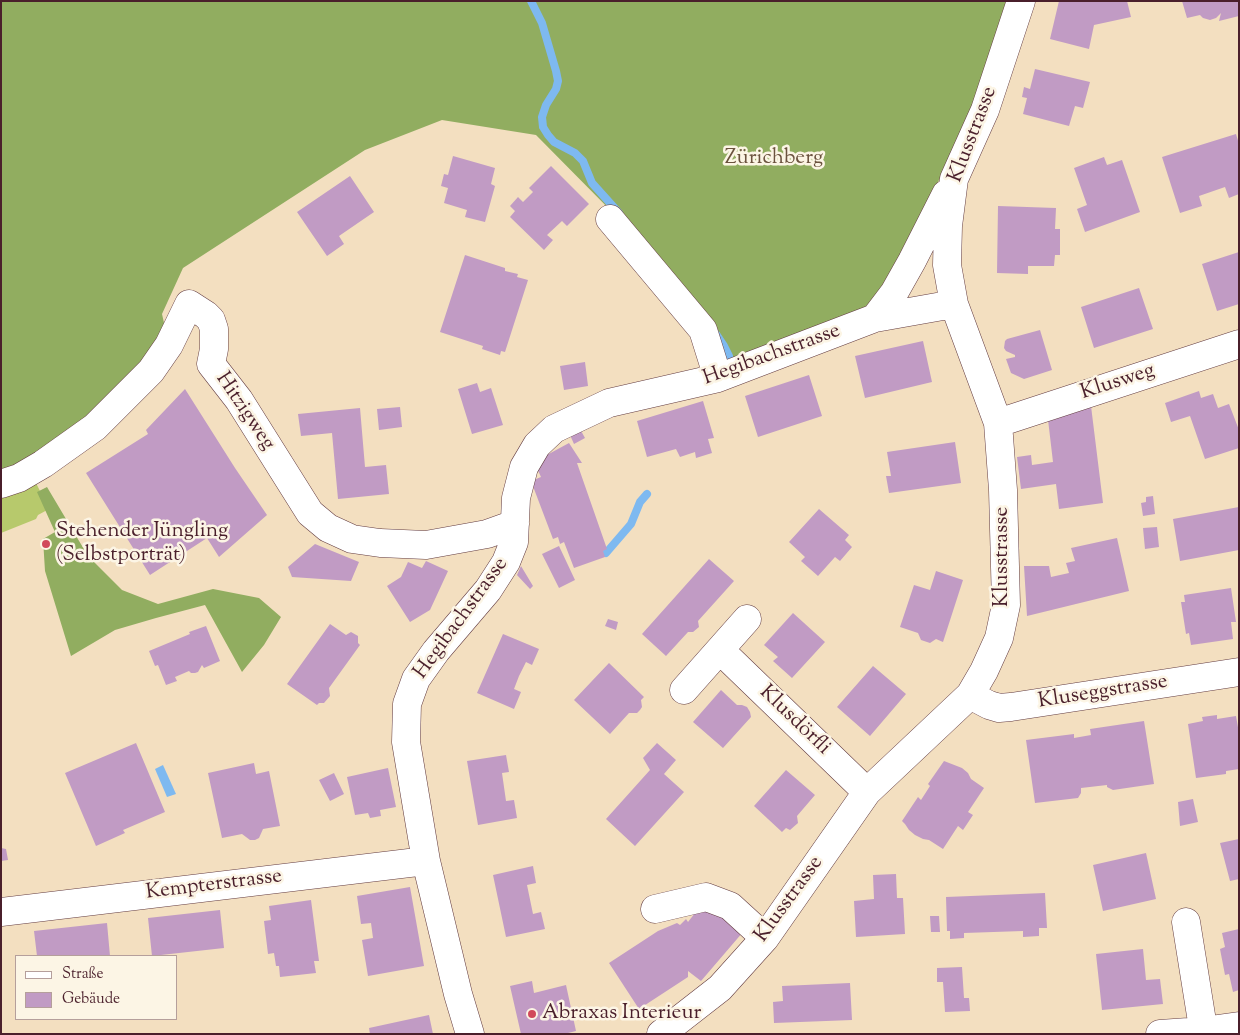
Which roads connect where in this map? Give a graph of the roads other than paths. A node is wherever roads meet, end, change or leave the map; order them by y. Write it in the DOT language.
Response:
graph roads {
  1 [pos="1020,1"];
  2 [pos="954,179"];
  3 [pos="610,219"];
  4 [pos="954,304"];
  5 [pos="875,318"];
  6 [pos="1239,344"];
  7 [pos="718,378"];
  8 [pos="998,422"];
  9 [pos="1,484"];
  10 [pos="515,524"];
  11 [pos="747,619"];
  12 [pos="720,650"];
  13 [pos="1239,672"];
  14 [pos="684,690"];
  15 [pos="970,695"];
  16 [pos="867,792"];
  17 [pos="426,860"];
  18 [pos="655,909"];
  19 [pos="1,912"];
  20 [pos="1186,922"];
  21 [pos="764,938"];
  22 [pos="1239,1026"];
  23 [pos="1204,1032"];
  24 [pos="470,1034"];
  25 [pos="662,1034"];
  26 [pos="1160,1034"];
  1 -- 2 [label="street, Klusstrasse"];
  2 -- 4 [label="street, Klusstrasse"];
  2 -- 5 [label="street"];
  3 -- 7 [label="street"];
  4 -- 5 [label="street, Hegibachstrasse"];
  4 -- 8 [label="street, Klusstrasse"];
  5 -- 7 [label="street, Hegibachstrasse"];
  6 -- 8 [label="street, Klusweg"];
  7 -- 10 [label="street, Hegibachstrasse"];
  8 -- 15 [label="street, Klusstrasse"];
  9 -- 10 [label="street, Hitzigweg"];
  10 -- 17 [label="street, Hegibachstrasse"];
  11 -- 12 [label="street"];
  12 -- 14 [label="street"];
  12 -- 16 [label="street, Klusdörfli"];
  13 -- 15 [label="street, Kluseggstrasse"];
  15 -- 16 [label="street, Klusstrasse"];
  16 -- 21 [label="street, Klusstrasse"];
  17 -- 19 [label="street, Kempterstrasse"];
  17 -- 24 [label="street, Hegibachstrasse"];
  18 -- 21 [label="street"];
  20 -- 23 [label="street"];
  21 -- 25 [label="street, Klusstrasse"];
  22 -- 23 [label="street"];
  23 -- 26 [label="street"];
}
